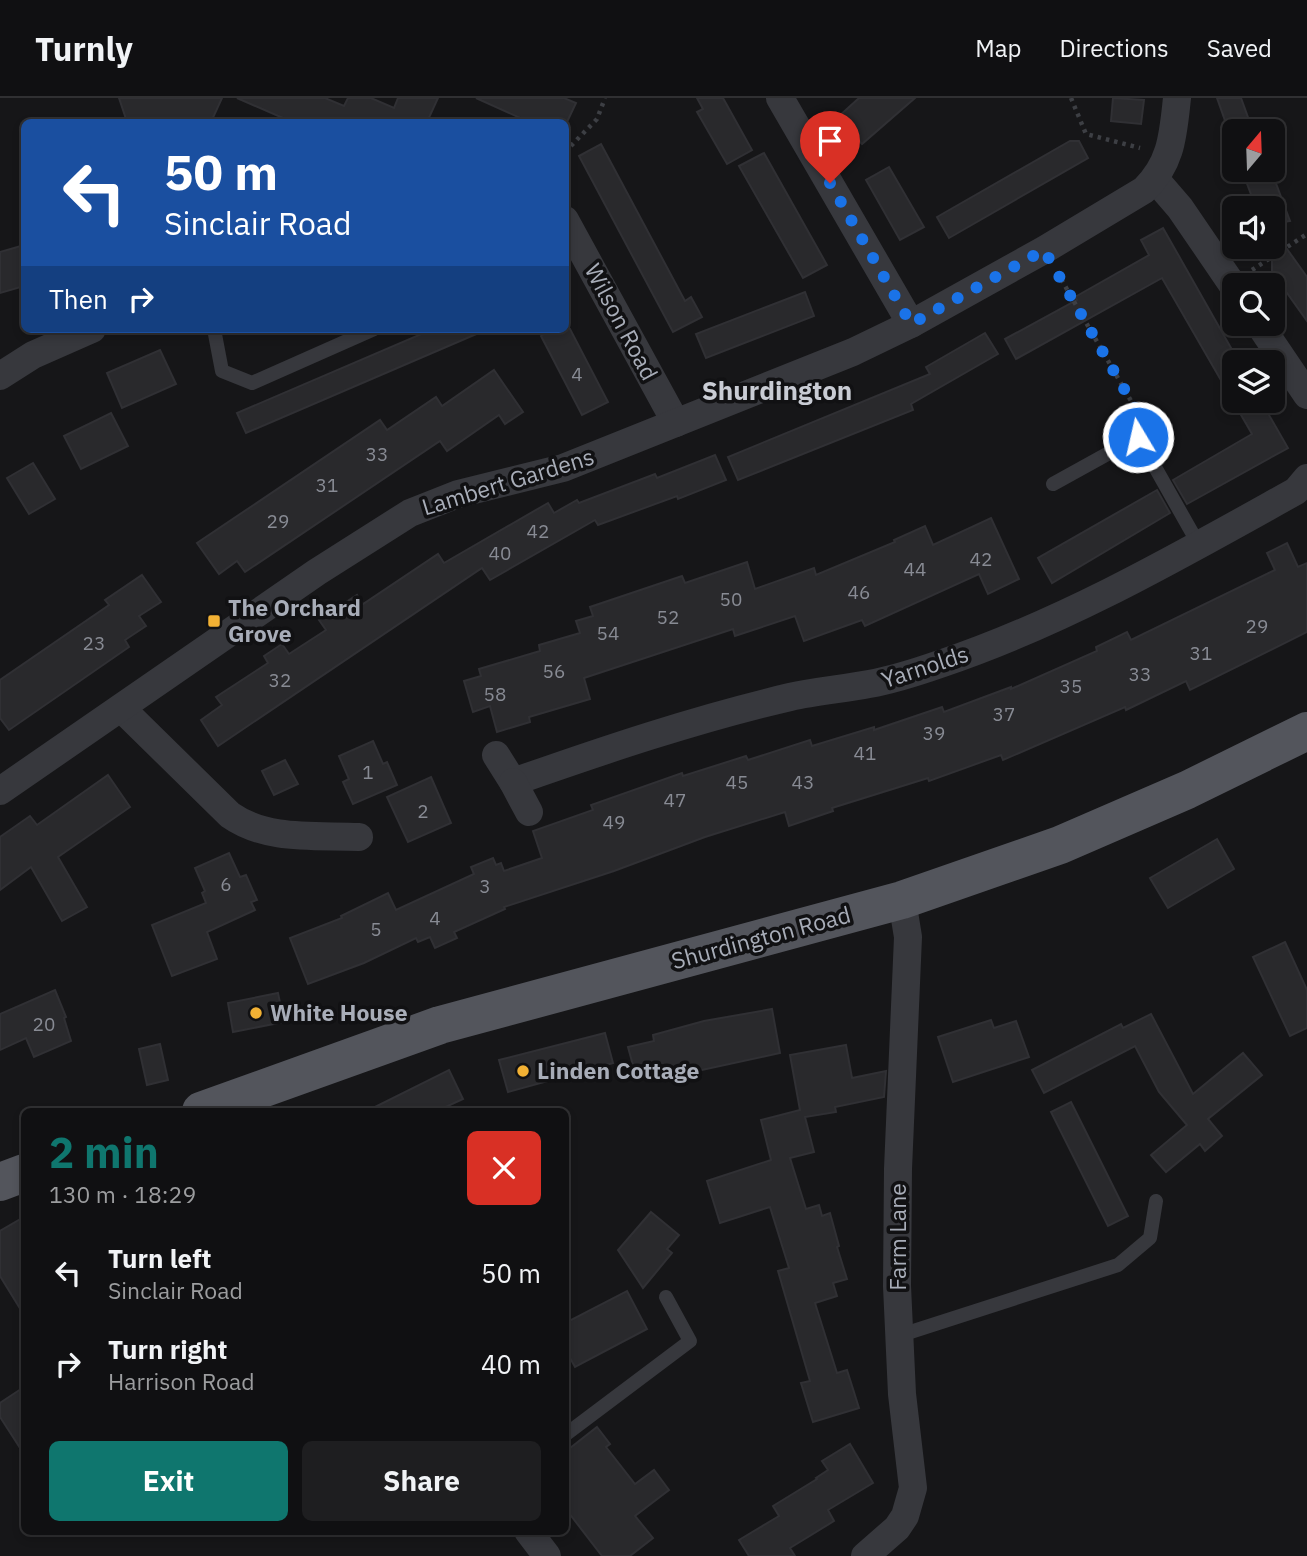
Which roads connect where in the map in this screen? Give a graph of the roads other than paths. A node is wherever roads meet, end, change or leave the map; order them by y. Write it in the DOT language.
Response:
graph roads {
  1 [pos="1177,98"];
  2 [pos="792,103"];
  3 [pos="1162,167"];
  4 [pos="569,227"];
  5 [pos="1225,273"];
  6 [pos="911,324"];
  7 [pos="83,333"];
  8 [pos="215,333"];
  9 [pos="365,333"];
  10 [pos="1267,336"];
  11 [pos="0,376"];
  12 [pos="1307,395"];
  13 [pos="676,424"];
  14 [pos="1307,478"];
  15 [pos="1052,484"];
  16 [pos="1199,545"];
  17 [pos="121,708"];
  18 [pos="1307,732"];
  19 [pos="496,755"];
  20 [pos="513,782"];
  21 [pos="0,791"];
  22 [pos="528,812"];
  23 [pos="359,837"];
  24 [pos="902,900"];
  25 [pos="209,1108"];
  26 [pos="21,1174"];
  27 [pos="0,1182"];
  28 [pos="1156,1201"];
  29 [pos="666,1297"];
  30 [pos="898,1336"];
  31 [pos="569,1432"];
  32 [pos="531,1535"];
  33 [pos="547,1556"];
  34 [pos="865,1556"];
  1 -- 3 [label="street"];
  2 -- 6 [label="street"];
  3 -- 5 [label="street"];
  3 -- 6 [label="street, Lambert Gardens"];
  4 -- 13 [label="street, Wilson Road"];
  6 -- 13 [label="street, Lambert Gardens"];
  7 -- 11 [label="street"];
  8 -- 9 [label="lane"];
  10 -- 12 [label="street"];
  13 -- 17 [label="street, Lambert Gardens"];
  14 -- 16 [label="street, Yarnolds"];
  15 -- 16 [label="lane"];
  16 -- 20 [label="street, Yarnolds"];
  17 -- 21 [label="street, Lambert Gardens"];
  17 -- 23 [label="street"];
  18 -- 24 [label="main road, Shurdington Road"];
  19 -- 20 [label="street"];
  20 -- 22 [label="street"];
  24 -- 25 [label="main road, Shurdington Road"];
  24 -- 30 [label="street, Farm Lane"];
  26 -- 27 [label="main road"];
  28 -- 30 [label="lane"];
  29 -- 31 [label="lane"];
  30 -- 34 [label="street, Farm Lane"];
  32 -- 33 [label="street"];
}
